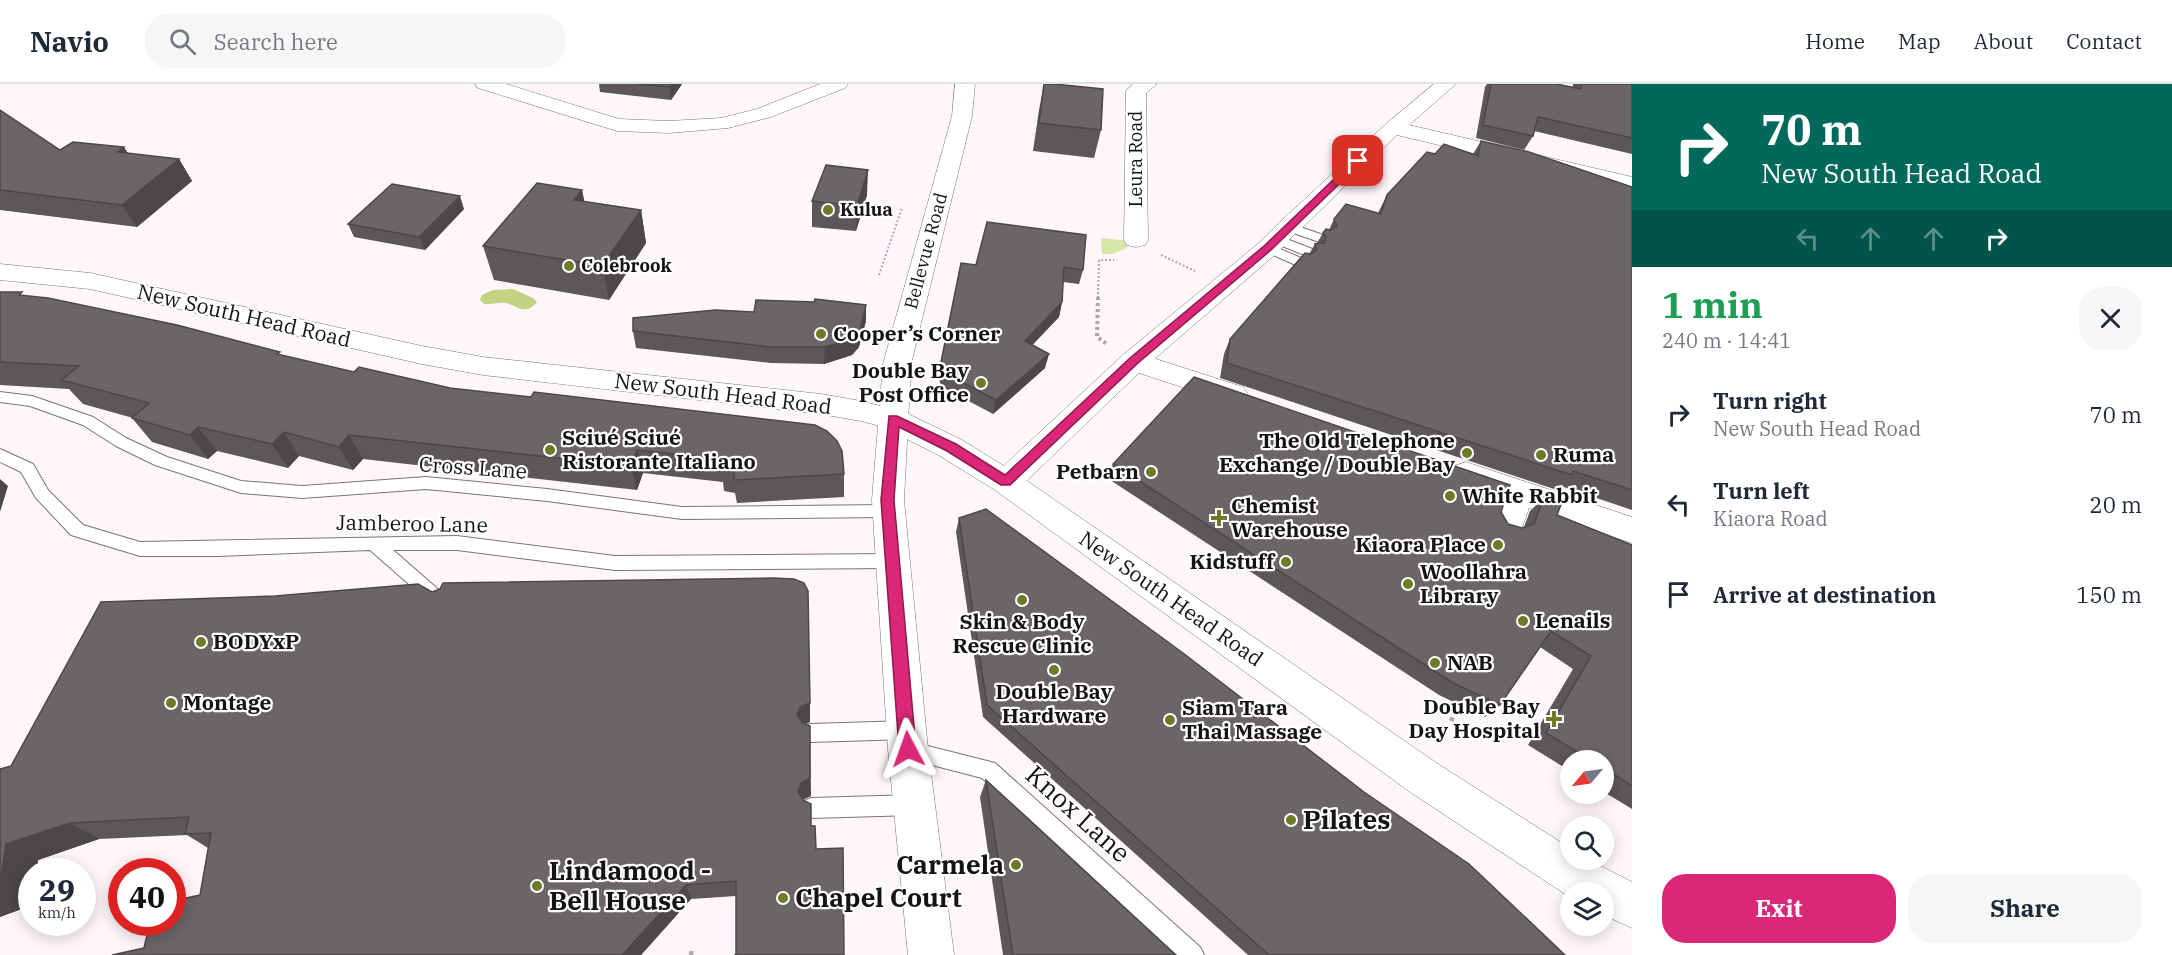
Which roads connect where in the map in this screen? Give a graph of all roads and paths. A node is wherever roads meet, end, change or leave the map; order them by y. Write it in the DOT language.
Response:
graph roads {
  1 [pos="485,84"];
  2 [pos="838,84"];
  3 [pos="965,84"];
  4 [pos="1147,84"];
  5 [pos="1431,90"];
  6 [pos="1393,128"];
  7 [pos="1632,184"];
  8 [pos="1278,238"];
  9 [pos="1322,239"];
  10 [pos="1136,240"];
  11 [pos="889,248"];
  12 [pos="1306,258"];
  13 [pos="1176,262"];
  14 [pos="0,272"];
  15 [pos="879,275"];
  16 [pos="1134,361"];
  17 [pos="0,398"];
  18 [pos="1260,404"];
  19 [pos="893,419"];
  20 [pos="0,455"];
  21 [pos="1439,465"];
  22 [pos="1006,482"];
  23 [pos="1518,492"];
  24 [pos="889,511"];
  25 [pos="1507,527"];
  26 [pos="1632,530"];
  27 [pos="374,544"];
  28 [pos="893,561"];
  29 [pos="444,604"];
  30 [pos="1459,705"];
  31 [pos="1451,721"];
  32 [pos="810,733"];
  33 [pos="907,740"];
  34 [pos="914,805"];
  35 [pos="811,808"];
  36 [pos="1632,906"];
  37 [pos="931,955"];
  38 [pos="1192,955"];
  1 -- 2 [label="street"];
  3 -- 19 [label="street, Bellevue Road"];
  4 -- 10 [label="street, Leura Road"];
  5 -- 6 [label="street"];
  6 -- 7 [label="street"];
  6 -- 8 [label="street"];
  8 -- 9 [label="lane"];
  8 -- 12 [label="lane"];
  8 -- 16 [label="street"];
  10 -- 13 [label="path"];
  10 -- 16 [label="path"];
  11 -- 15 [label="path"];
  14 -- 19 [label="street, New South Head Road"];
  16 -- 18 [label="street"];
  16 -- 22 [label="street"];
  17 -- 24 [label="lane, Cross Lane"];
  19 -- 22 [label="street, New South Head Road"];
  19 -- 24 [label="street, Bellevue Road"];
  20 -- 27 [label="lane, Jamberoo Lane"];
  21 -- 23 [label="street"];
  22 -- 36 [label="street, New South Head Road"];
  23 -- 25 [label="street"];
  23 -- 26 [label="street"];
  24 -- 28 [label="street, Bellevue Road"];
  27 -- 28 [label="lane, Jamberoo Lane"];
  27 -- 29 [label="lane"];
  28 -- 33 [label="street, Bellevue Road"];
  30 -- 31 [label="path"];
  32 -- 33 [label="lane, Knox Lane"];
  33 -- 34 [label="street, Bellevue Road"];
  33 -- 38 [label="lane, Knox Lane"];
  34 -- 35 [label="lane"];
  34 -- 37 [label="street, Bellevue Road"];
}
